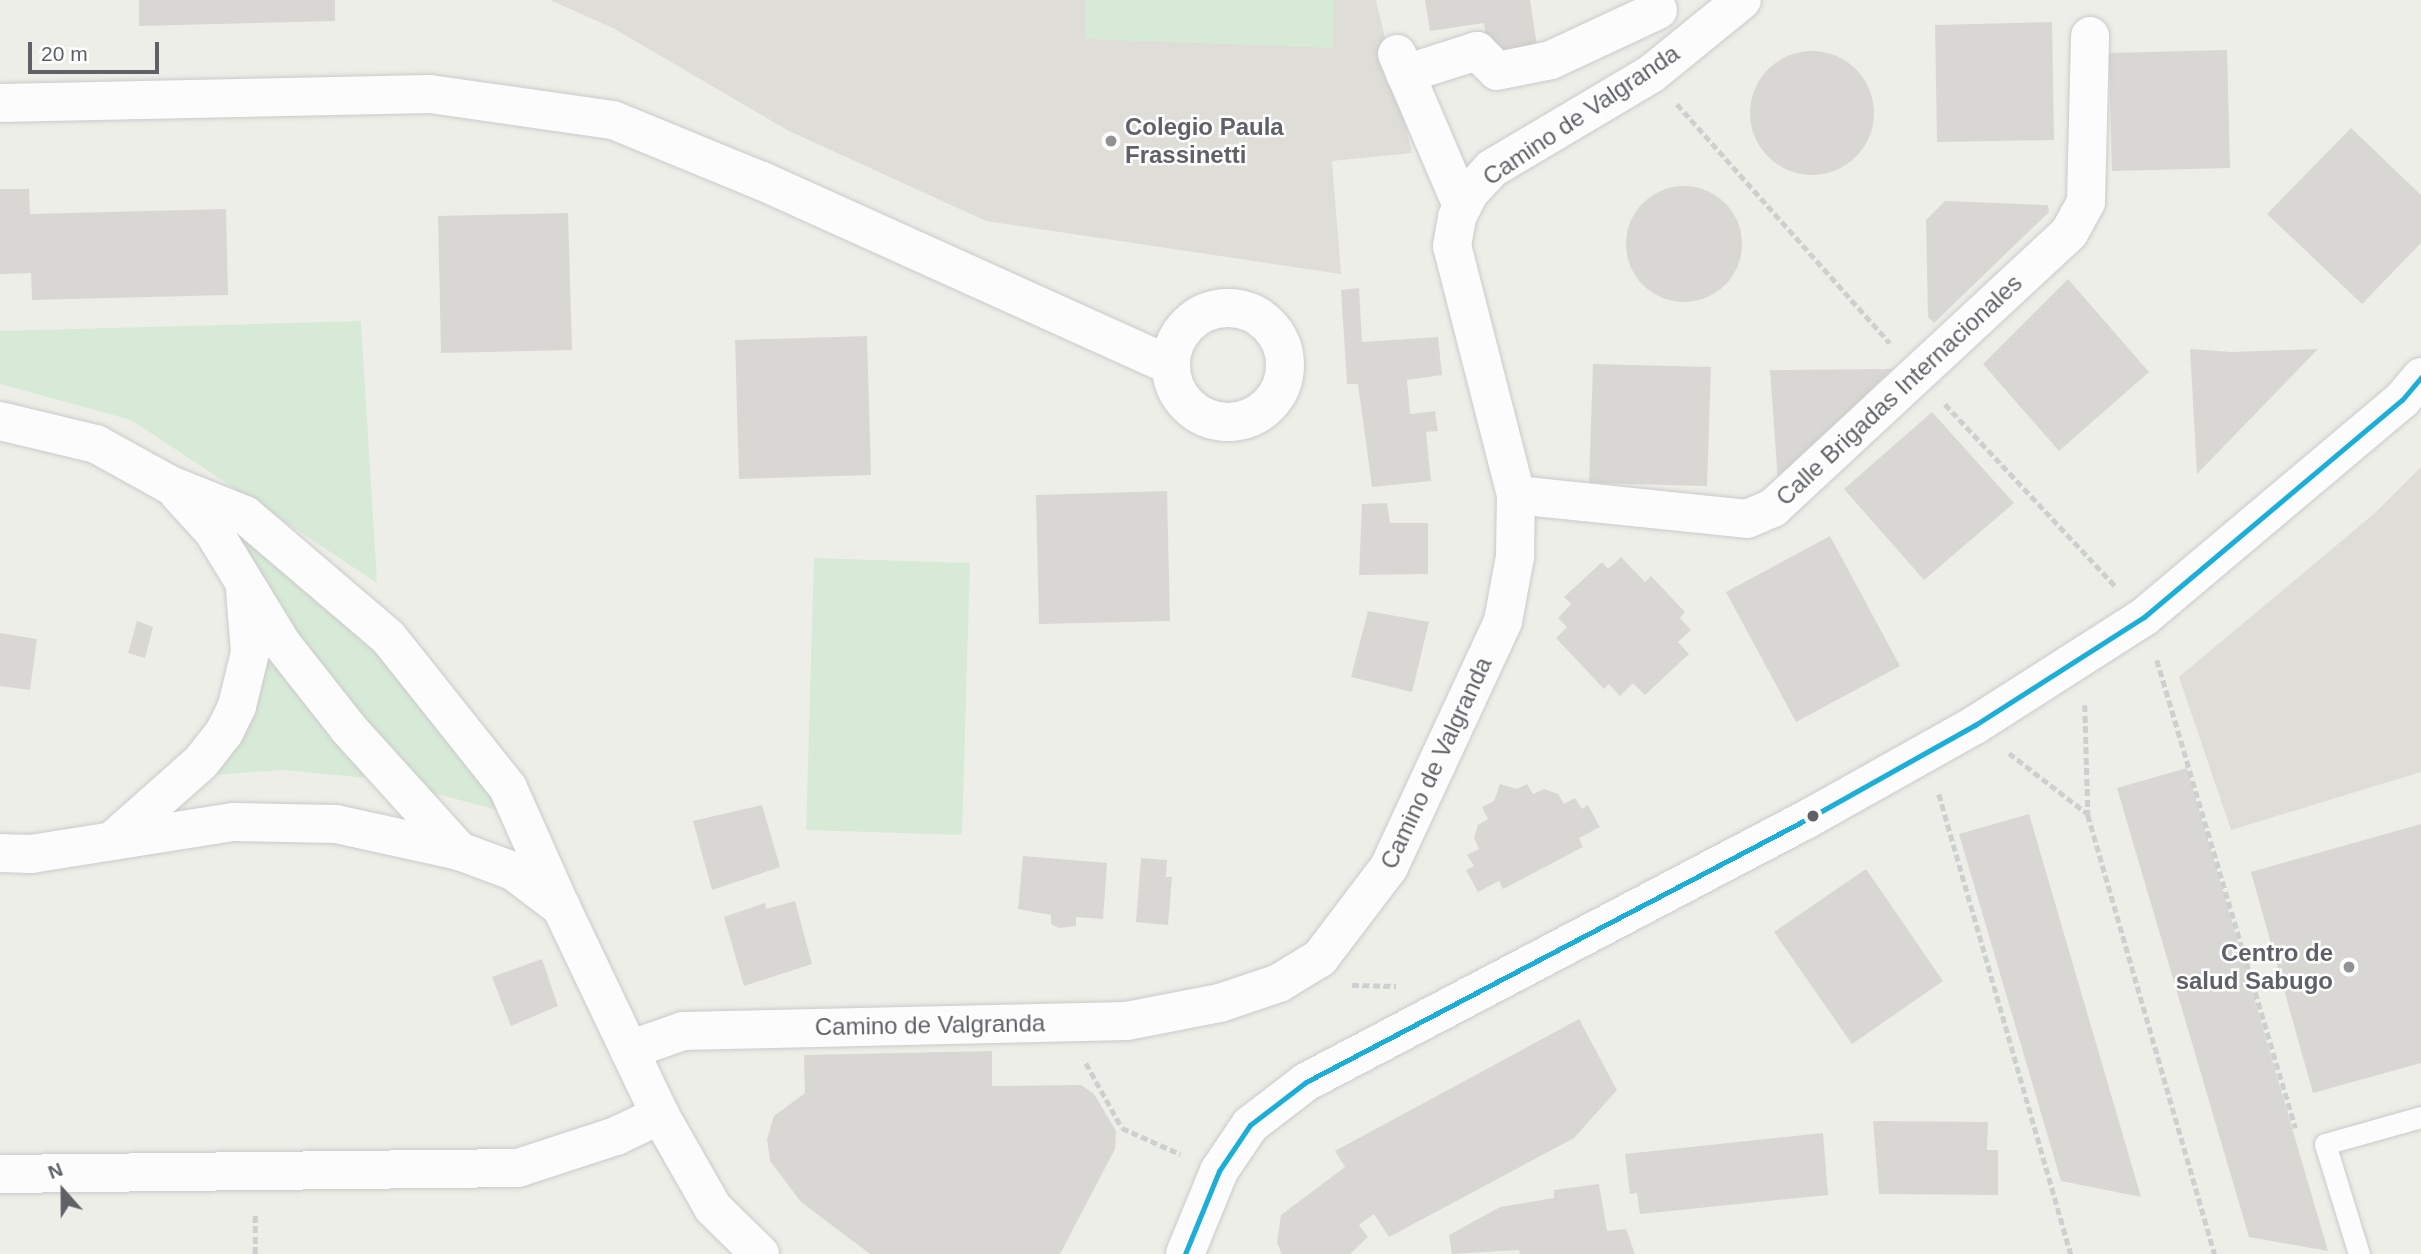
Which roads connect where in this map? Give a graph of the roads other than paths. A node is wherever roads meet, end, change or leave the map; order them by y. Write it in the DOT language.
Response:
graph roads {
  1 [pos="1742,0"];
  2 [pos="1658,10"];
  3 [pos="2090,36"];
  4 [pos="0,103"];
  5 [pos="1462,206"];
  6 [pos="1170,365"];
  7 [pos="2421,377"];
  8 [pos="0,421"];
  9 [pos="170,485"];
  10 [pos="1516,495"];
  11 [pos="244,584"];
  12 [pos="112,841"];
  13 [pos="459,851"];
  14 [pos="0,853"];
  15 [pos="561,907"];
  16 [pos="629,1049"];
  17 [pos="660,1115"];
  18 [pos="2421,1117"];
  19 [pos="0,1174"];
  20 [pos="760,1254"];
  21 [pos="1185,1254"];
  22 [pos="2359,1254"];
  1 -- 5 [label="street, Camino de Valgranda"];
  2 -- 5 [label="street"];
  3 -- 10 [label="street, Calle Brigadas Internacionales"];
  4 -- 6 [label="street"];
  5 -- 10 [label="street, Camino de Valgranda"];
  7 -- 21 [label="street"];
  8 -- 9 [label="street"];
  9 -- 11 [label="street"];
  9 -- 15 [label="street"];
  10 -- 16 [label="street, Camino de Valgranda"];
  11 -- 12 [label="street"];
  11 -- 13 [label="street"];
  12 -- 13 [label="street"];
  12 -- 14 [label="street"];
  13 -- 15 [label="street"];
  15 -- 16 [label="street"];
  16 -- 17 [label="street"];
  17 -- 19 [label="street"];
  17 -- 20 [label="street"];
  18 -- 22 [label="lane"];
}
